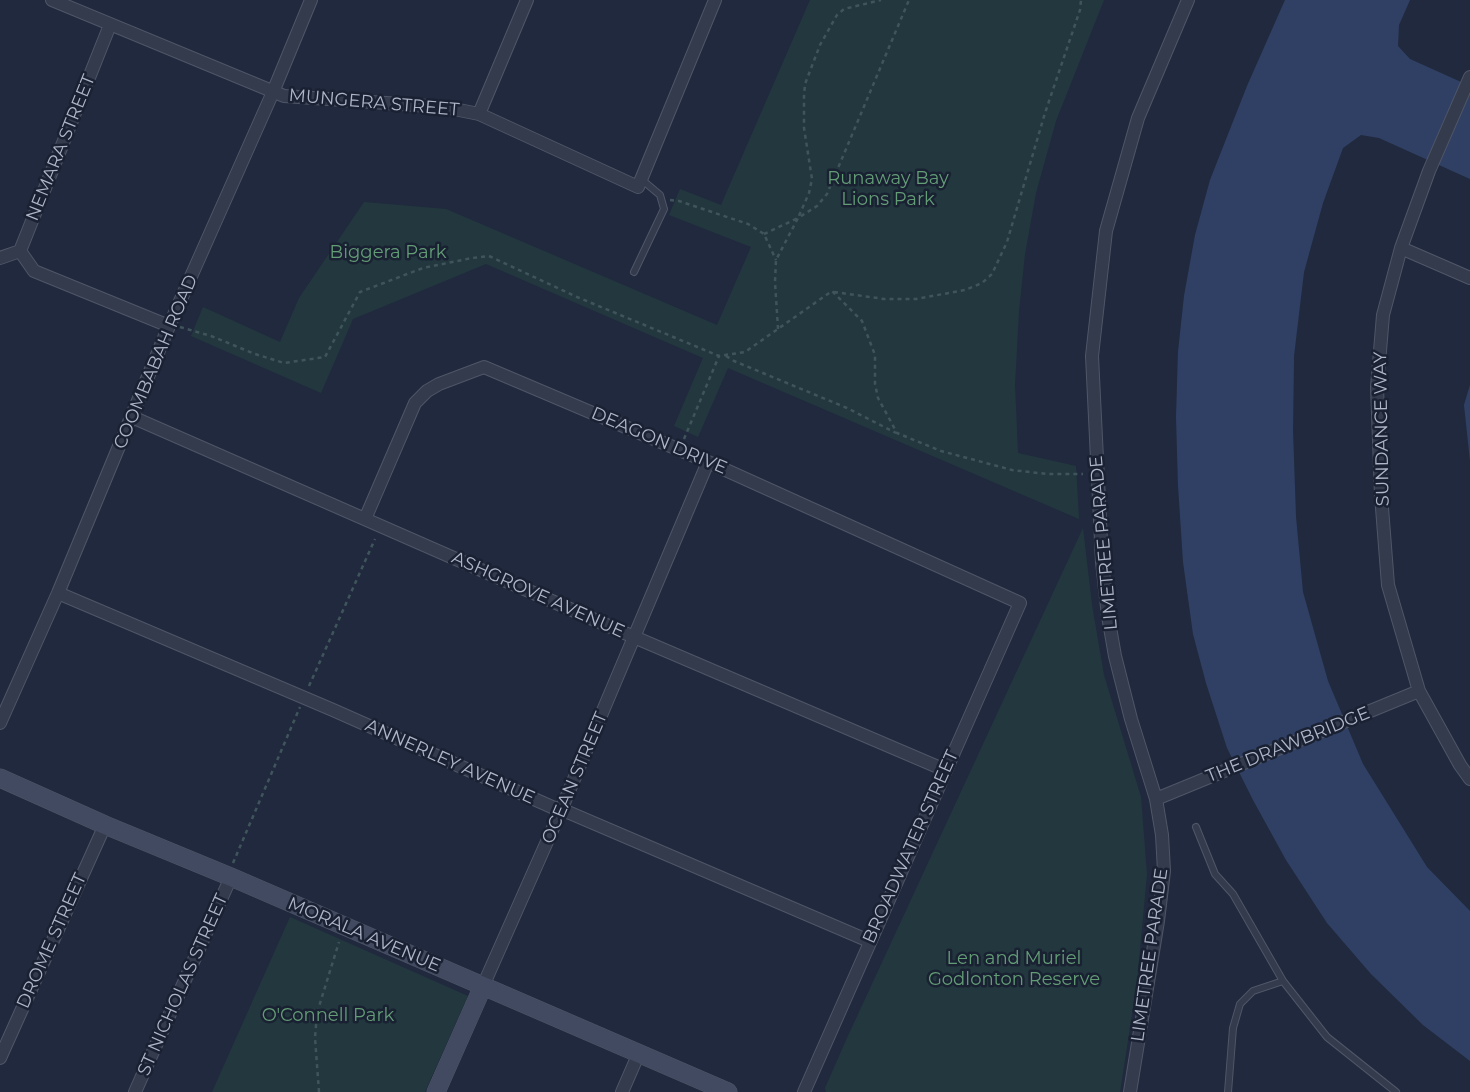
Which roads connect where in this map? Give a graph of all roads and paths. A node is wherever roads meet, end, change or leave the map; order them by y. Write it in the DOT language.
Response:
graph roads {
  1 [pos="52,0"];
  2 [pos="311,0"];
  3 [pos="527,0"];
  4 [pos="715,0"];
  5 [pos="881,0"];
  6 [pos="909,0"];
  7 [pos="1081,0"];
  8 [pos="1188,0"];
  9 [pos="110,25"];
  10 [pos="1470,77"];
  11 [pos="273,92"];
  12 [pos="479,114"];
  13 [pos="639,183"];
  14 [pos="661,199"];
  15 [pos="798,218"];
  16 [pos="764,234"];
  17 [pos="1402,248"];
  18 [pos="20,251"];
  19 [pos="0,258"];
  20 [pos="776,260"];
  21 [pos="634,272"];
  22 [pos="1470,278"];
  23 [pos="832,291"];
  24 [pos="171,326"];
  25 [pos="778,329"];
  26 [pos="725,355"];
  27 [pos="719,356"];
  28 [pos="132,417"];
  29 [pos="897,433"];
  30 [pos="680,450"];
  31 [pos="708,462"];
  32 [pos="1083,474"];
  33 [pos="365,519"];
  34 [pos="58,593"];
  35 [pos="1020,603"];
  36 [pos="635,637"];
  37 [pos="1420,691"];
  38 [pos="0,723"];
  39 [pos="1465,762"];
  40 [pos="945,770"];
  41 [pos="0,778"];
  42 [pos="1470,779"];
  43 [pos="1156,799"];
  44 [pos="561,810"];
  45 [pos="105,825"];
  46 [pos="1196,827"];
  47 [pos="231,877"];
  48 [pos="869,941"];
  49 [pos="339,942"];
  50 [pos="1283,981"];
  51 [pos="484,986"];
  52 [pos="639,1053"];
  53 [pos="0,1058"];
  54 [pos="135,1092"];
  55 [pos="319,1092"];
  56 [pos="436,1092"];
  57 [pos="622,1092"];
  58 [pos="728,1092"];
  59 [pos="804,1092"];
  60 [pos="1130,1092"];
  61 [pos="1228,1092"];
  62 [pos="1396,1092"];
  1 -- 9 [label="street, MUNGERA STREET"];
  2 -- 11 [label="street, COOMBABAH ROAD"];
  3 -- 12 [label="street"];
  4 -- 13 [label="street"];
  5 -- 15 [label="path"];
  6 -- 15 [label="path"];
  7 -- 23 [label="path"];
  8 -- 43 [label="street, LIMETREE PARADE"];
  9 -- 11 [label="street, MUNGERA STREET"];
  9 -- 18 [label="street, NEMARA STREET"];
  10 -- 17 [label="street, SUNDANCE WAY"];
  11 -- 12 [label="street, MUNGERA STREET"];
  11 -- 24 [label="street, COOMBABAH ROAD"];
  12 -- 13 [label="street, MUNGERA STREET"];
  13 -- 14 [label="lane"];
  14 -- 16 [label="path"];
  14 -- 21 [label="lane"];
  15 -- 16 [label="path"];
  15 -- 20 [label="path"];
  16 -- 20 [label="path"];
  17 -- 22 [label="street"];
  17 -- 37 [label="street, SUNDANCE WAY"];
  18 -- 19 [label="street"];
  18 -- 24 [label="street"];
  20 -- 25 [label="path"];
  23 -- 25 [label="path"];
  23 -- 29 [label="path"];
  24 -- 27 [label="path"];
  24 -- 28 [label="street, COOMBABAH ROAD"];
  25 -- 26 [label="path"];
  26 -- 27 [label="path"];
  26 -- 29 [label="path"];
  27 -- 30 [label="path"];
  28 -- 33 [label="street, ASHGROVE AVENUE"];
  28 -- 34 [label="street, COOMBABAH ROAD"];
  29 -- 32 [label="path"];
  30 -- 31 [label="street, DEAGON DRIVE"];
  30 -- 33 [label="street, DEAGON DRIVE"];
  31 -- 35 [label="street, DEAGON DRIVE"];
  31 -- 36 [label="street, OCEAN STREET"];
  33 -- 36 [label="street, ASHGROVE AVENUE"];
  34 -- 38 [label="street, COOMBABAH ROAD"];
  34 -- 44 [label="street, ANNERLEY AVENUE"];
  35 -- 40 [label="street, BROADWATER STREET"];
  36 -- 40 [label="street, ASHGROVE AVENUE"];
  36 -- 44 [label="street, OCEAN STREET"];
  37 -- 39 [label="street, SUNDANCE WAY"];
  37 -- 43 [label="street, THE DRAWBRIDGE"];
  39 -- 42 [label="street, SUNDANCE WAY"];
  40 -- 48 [label="street, BROADWATER STREET"];
  41 -- 45 [label="main road, MORALA AVENUE"];
  43 -- 60 [label="street, LIMETREE PARADE"];
  44 -- 48 [label="street, ANNERLEY AVENUE"];
  44 -- 51 [label="street, OCEAN STREET"];
  45 -- 47 [label="main road, MORALA AVENUE"];
  45 -- 53 [label="street, DROME STREET"];
  46 -- 50 [label="lane"];
  47 -- 51 [label="main road, MORALA AVENUE"];
  47 -- 54 [label="street, ST NICHOLAS STREET"];
  48 -- 59 [label="street, BROADWATER STREET"];
  49 -- 55 [label="path"];
  50 -- 61 [label="lane"];
  50 -- 62 [label="lane"];
  51 -- 52 [label="main road, MORALA AVENUE"];
  51 -- 56 [label="main road, OCEAN STREET"];
  52 -- 57 [label="street"];
  52 -- 58 [label="main road, MORALA AVENUE"];
}
